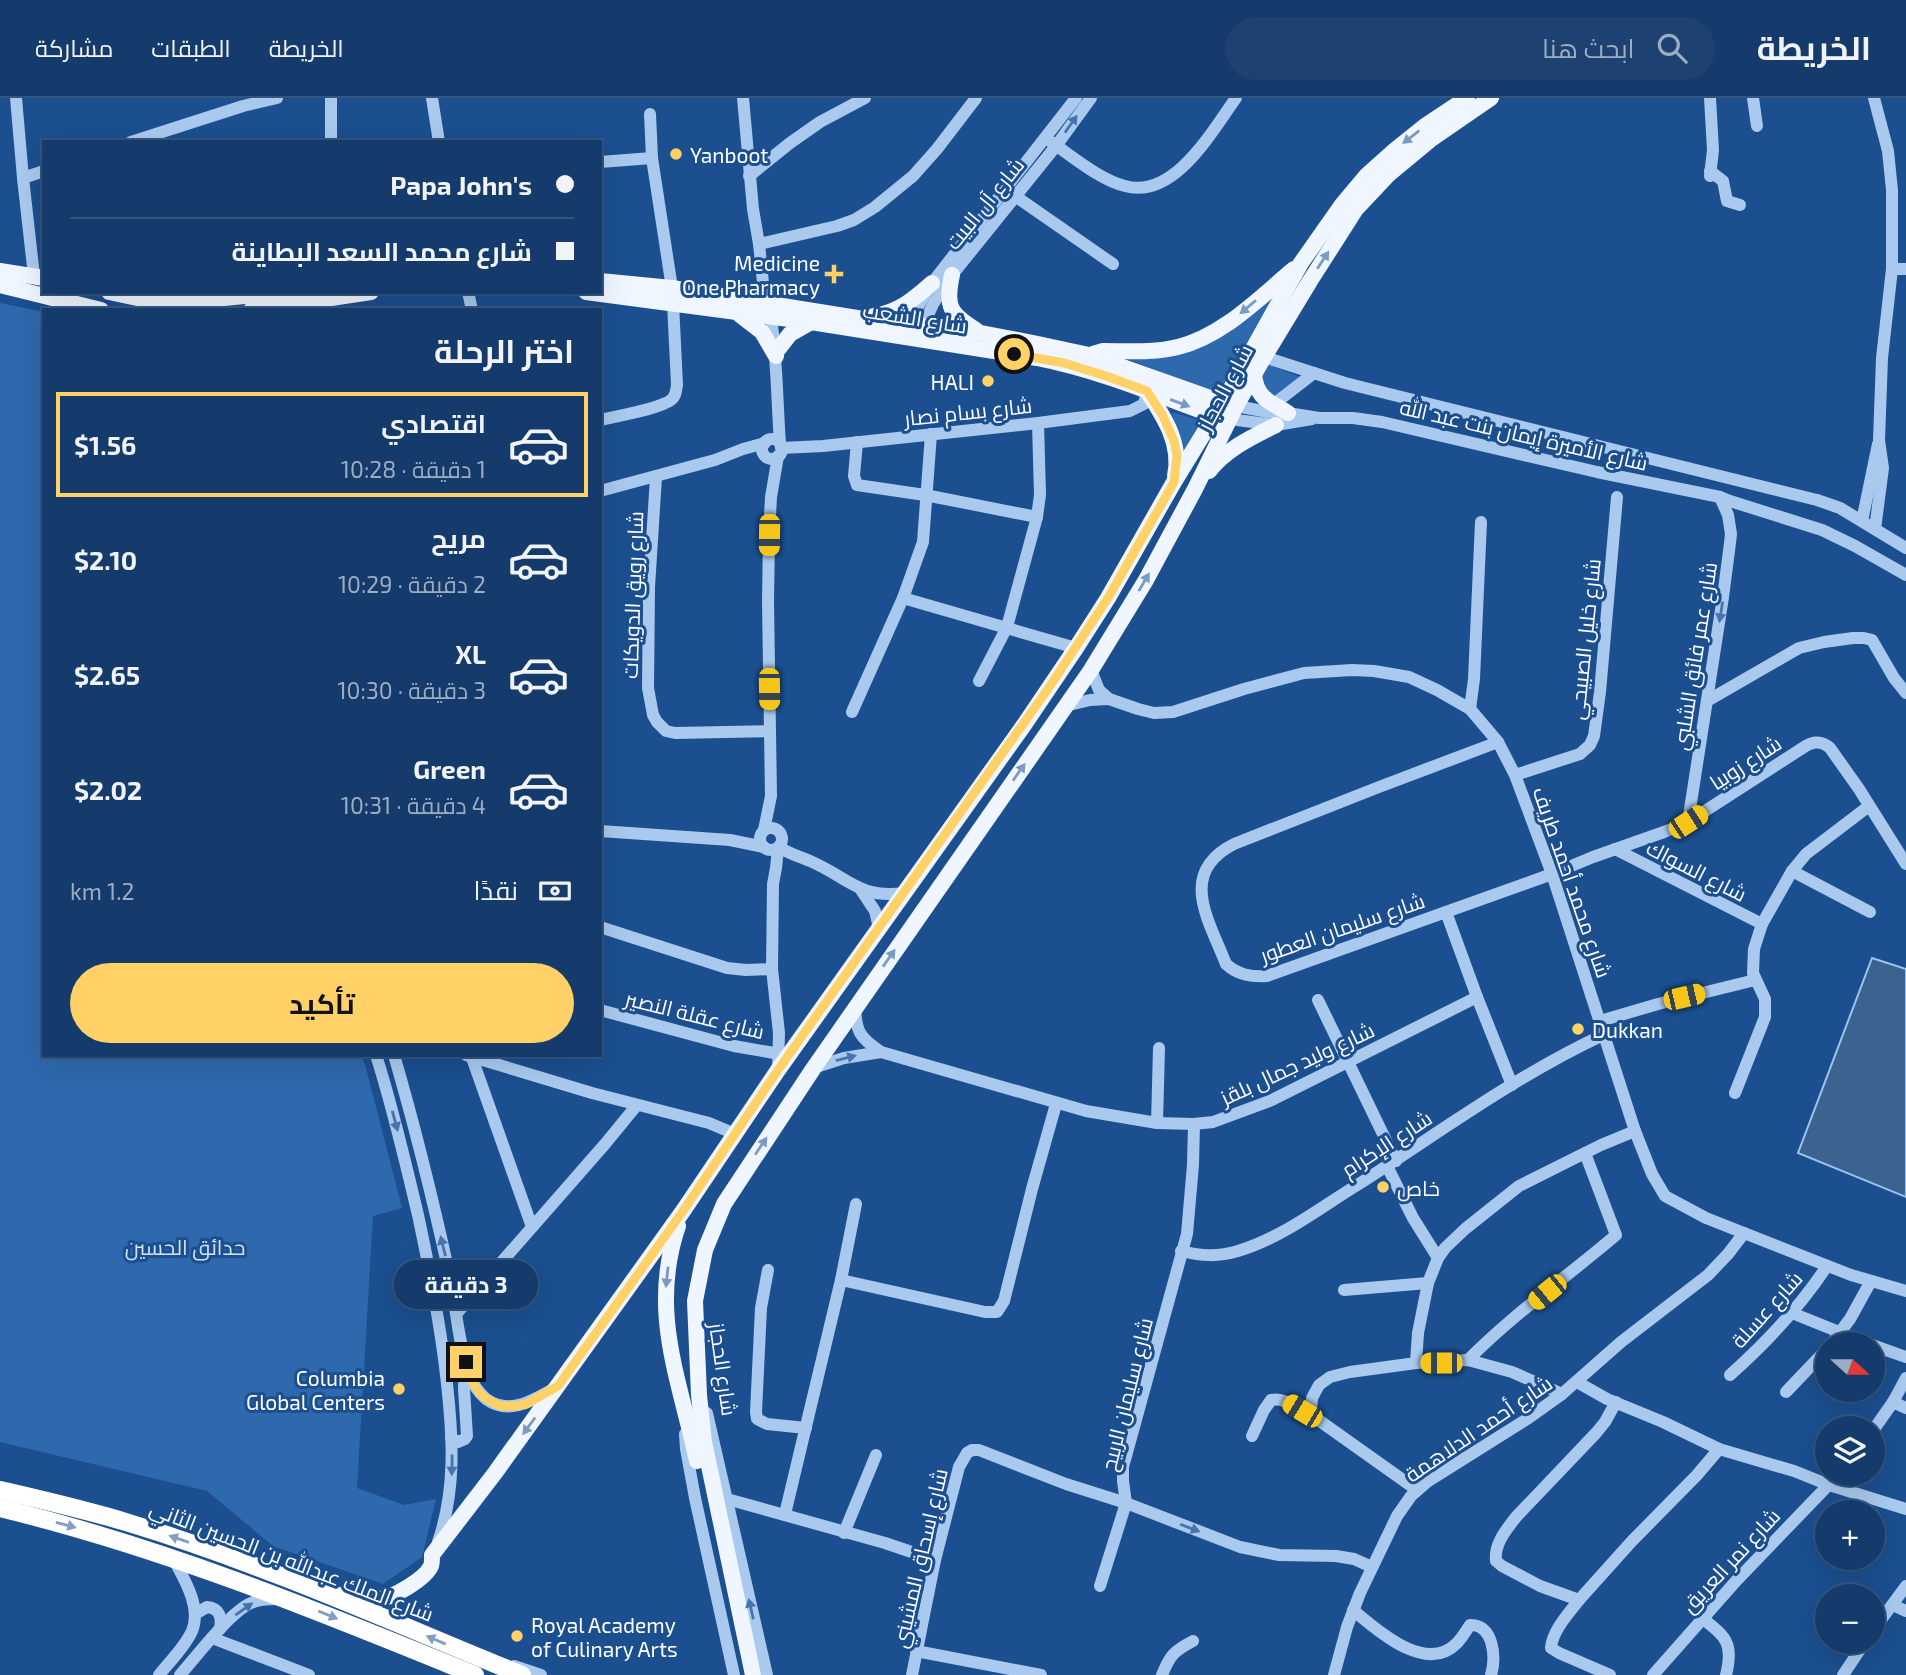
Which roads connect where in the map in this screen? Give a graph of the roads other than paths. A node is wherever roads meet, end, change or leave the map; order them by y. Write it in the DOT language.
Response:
graph roads {
  1 [pos="16,98"];
  2 [pos="277,98"];
  3 [pos="331,98"];
  4 [pos="432,98"];
  5 [pos="743,98"];
  6 [pos="865,98"];
  7 [pos="976,98"];
  8 [pos="1076,98"];
  9 [pos="1091,98"];
  10 [pos="1236,98"];
  11 [pos="1466,98"];
  12 [pos="1491,98"];
  13 [pos="1710,98"];
  14 [pos="1753,98"];
  15 [pos="1874,98"];
  16 [pos="850,102"];
  17 [pos="650,114"];
  18 [pos="1757,127"];
  19 [pos="1045,138"];
  20 [pos="137,140"];
  21 [pos="331,140"];
  22 [pos="439,140"];
  23 [pos="1056,146"];
  24 [pos="652,158"];
  25 [pos="602,162"];
  26 [pos="42,172"];
  27 [pos="749,176"];
  28 [pos="23,178"];
  29 [pos="1015,196"];
  30 [pos="1740,205"];
  31 [pos="759,244"];
  32 [pos="1301,263"];
  33 [pos="1113,264"];
  34 [pos="1892,269"];
  35 [pos="1906,269"];
  36 [pos="0,271"];
  37 [pos="952,275"];
  38 [pos="39,277"];
  39 [pos="602,281"];
  40 [pos="932,283"];
  41 [pos="0,285"];
  42 [pos="602,293"];
  43 [pos="117,294"];
  44 [pos="269,294"];
  45 [pos="358,294"];
  46 [pos="672,296"];
  47 [pos="164,306"];
  48 [pos="93,308"];
  49 [pos="264,308"];
  50 [pos="768,309"];
  51 [pos="735,312"];
  52 [pos="857,318"];
  53 [pos="811,322"];
  54 [pos="915,331"];
  55 [pos="981,333"];
  56 [pos="776,354"];
  57 [pos="1089,355"];
  58 [pos="1264,357"];
  59 [pos="1314,373"];
  60 [pos="1254,375"];
  61 [pos="1147,391"];
  62 [pos="1274,404"];
  63 [pos="1225,411"];
  64 [pos="1288,413"];
  65 [pos="1319,418"];
  66 [pos="602,420"];
  67 [pos="1038,423"];
  68 [pos="1276,425"];
  69 [pos="931,434"];
  70 [pos="1879,440"];
  71 [pos="857,442"];
  72 [pos="771,449"];
  73 [pos="656,477"];
  74 [pos="1174,482"];
  75 [pos="1195,489"];
  76 [pos="602,490"];
  77 [pos="925,495"];
  78 [pos="1617,497"];
  79 [pos="1720,497"];
  80 [pos="1037,517"];
  81 [pos="1862,521"];
  82 [pos="1481,522"];
  83 [pos="1875,529"];
  84 [pos="1906,548"];
  85 [pos="1906,567"];
  86 [pos="1906,575"];
  87 [pos="904,598"];
  88 [pos="1007,627"];
  89 [pos="1076,648"];
  90 [pos="1091,670"];
  91 [pos="1900,678"];
  92 [pos="979,681"];
  93 [pos="1906,693"];
  94 [pos="1109,699"];
  95 [pos="1706,701"];
  96 [pos="1065,706"];
  97 [pos="1469,709"];
  98 [pos="852,712"];
  99 [pos="770,731"];
  100 [pos="1498,742"];
  101 [pos="1515,775"];
  102 [pos="771,796"];
  103 [pos="1869,806"];
  104 [pos="1688,822"];
  105 [pos="602,831"];
  106 [pos="763,832"];
  107 [pos="730,840"];
  108 [pos="775,843"];
  109 [pos="1615,849"];
  110 [pos="1906,864"];
  111 [pos="1791,871"];
  112 [pos="1552,874"];
  113 [pos="861,890"];
  114 [pos="904,892"];
  115 [pos="1447,912"];
  116 [pos="1870,912"];
  117 [pos="1762,924"];
  118 [pos="602,928"];
  119 [pos="879,928"];
  120 [pos="772,968"];
  121 [pos="1755,980"];
  122 [pos="1476,997"];
  123 [pos="1318,1000"];
  124 [pos="855,1007"];
  125 [pos="602,1011"];
  126 [pos="1600,1021"];
  127 [pos="1604,1035"];
  128 [pos="1159,1048"];
  129 [pos="881,1052"];
  130 [pos="377,1057"];
  131 [pos="395,1057"];
  132 [pos="469,1057"];
  133 [pos="472,1057"];
  134 [pos="779,1062"];
  135 [pos="1347,1063"];
  136 [pos="813,1069"];
  137 [pos="1512,1085"];
  138 [pos="1735,1093"];
  139 [pos="1056,1104"];
  140 [pos="637,1105"];
  141 [pos="1157,1123"];
  142 [pos="1194,1124"];
  143 [pos="1635,1131"];
  144 [pos="735,1134"];
  145 [pos="1585,1153"];
  146 [pos="1392,1163"];
  147 [pos="856,1204"];
  148 [pos="683,1211"];
  149 [pos="532,1227"];
  150 [pos="1744,1233"];
  151 [pos="1181,1251"];
  152 [pos="1438,1258"];
  153 [pos="1827,1266"];
  154 [pos="768,1270"];
  155 [pos="450,1275"];
  156 [pos="432,1278"];
  157 [pos="841,1280"];
  158 [pos="1871,1281"];
  159 [pos="1428,1283"];
  160 [pos="1344,1290"];
  161 [pos="1904,1294"];
  162 [pos="457,1313"];
  163 [pos="1792,1313"];
  164 [pos="1838,1332"];
  165 [pos="1841,1332"];
  166 [pos="1885,1350"];
  167 [pos="1906,1357"];
  168 [pos="1468,1360"];
  169 [pos="466,1362"];
  170 [pos="1815,1362"];
  171 [pos="1416,1363"];
  172 [pos="1730,1375"];
  173 [pos="1906,1378"];
  174 [pos="1577,1382"];
  175 [pos="558,1386"];
  176 [pos="1786,1392"];
  177 [pos="1562,1394"];
  178 [pos="1616,1402"];
  179 [pos="1893,1402"];
  180 [pos="1906,1408"];
  181 [pos="685,1409"];
  182 [pos="1313,1414"];
  183 [pos="1883,1416"];
  184 [pos="806,1428"];
  185 [pos="1252,1436"];
  186 [pos="451,1438"];
  187 [pos="1719,1449"];
  188 [pos="876,1455"];
  189 [pos="1815,1479"];
  190 [pos="1828,1486"];
  191 [pos="1832,1486"];
  192 [pos="0,1490"];
  193 [pos="1417,1490"];
  194 [pos="715,1496"];
  195 [pos="1126,1503"];
  196 [pos="0,1508"];
  197 [pos="1906,1509"];
  198 [pos="785,1514"];
  199 [pos="844,1533"];
  200 [pos="432,1555"];
  201 [pos="173,1558"];
  202 [pos="935,1560"];
  203 [pos="1372,1567"];
  204 [pos="1100,1586"];
  205 [pos="1906,1586"];
  206 [pos="313,1588"];
  207 [pos="290,1599"];
  208 [pos="1579,1600"];
  209 [pos="1893,1605"];
  210 [pos="1353,1610"];
  211 [pos="1906,1611"];
  212 [pos="195,1614"];
  213 [pos="1885,1615"];
  214 [pos="1702,1618"];
  215 [pos="216,1633"];
  216 [pos="1193,1641"];
  217 [pos="916,1651"];
  218 [pos="1857,1654"];
  219 [pos="478,1667"];
  220 [pos="302,1674"];
  221 [pos="1338,1674"];
  222 [pos="159,1675"];
  223 [pos="180,1675"];
  224 [pos="522,1675"];
  225 [pos="541,1675"];
  226 [pos="734,1675"];
  227 [pos="744,1675"];
  228 [pos="753,1675"];
  229 [pos="767,1675"];
  230 [pos="912,1675"];
  231 [pos="1041,1675"];
  232 [pos="1162,1675"];
  233 [pos="1491,1675"];
  234 [pos="1610,1675"];
  235 [pos="1653,1675"];
  236 [pos="1726,1675"];
  237 [pos="1843,1675"];
  1 -- 28 [label="street"];
  2 -- 20 [label="street"];
  3 -- 21 [label="street"];
  4 -- 22 [label="street"];
  5 -- 27 [label="street"];
  6 -- 16 [label="street"];
  7 -- 31 [label="street"];
  8 -- 19 [label="street, شارع آل البيت"];
  23 -- 9 [label="street, شارع آل البيت, one-way"];
  10 -- 23 [label="street"];
  11 -- 32 [label="main road, شارع الحجاز, one-way"];
  58 -- 12 [label="main road, شارع الحجاز, one-way"];
  13 -- 30 [label="street"];
  14 -- 18 [label="street"];
  15 -- 34 [label="street"];
  16 -- 27 [label="street"];
  17 -- 24 [label="street"];
  19 -- 23 [label="street"];
  19 -- 40 [label="street, شارع آل البيت"];
  23 -- 29 [label="street, شارع آل البيت"];
  24 -- 25 [label="street"];
  24 -- 46 [label="street"];
  26 -- 28 [label="street"];
  27 -- 31 [label="street"];
  28 -- 38 [label="street"];
  29 -- 33 [label="street"];
  29 -- 37 [label="street, شارع آل البيت"];
  31 -- 50 [label="street"];
  32 -- 57 [label="main road, one-way"];
  32 -- 63 [label="main road, شارع الحجاز"];
  34 -- 35 [label="street"];
  34 -- 70 [label="street"];
  36 -- 38 [label="main road"];
  37 -- 54 [label="street, شارع آل البيت"];
  37 -- 55 [label="main road"];
  39 -- 46 [label="main road, شارع الشعب"];
  40 -- 52 [label="main road"];
  40 -- 54 [label="street, شارع آل البيت"];
  41 -- 48 [label="main road"];
  42 -- 46 [label="main road, شارع الشعب"];
  43 -- 47 [label="main road"];
  44 -- 47 [label="main road"];
  45 -- 49 [label="main road"];
  46 -- 50 [label="main road, شارع الشعب"];
  46 -- 51 [label="main road, شارع الشعب"];
  46 -- 66 [label="street"];
  50 -- 51 [label="main road, شارع الشعب"];
  50 -- 52 [label="main road, شارع الشعب"];
  50 -- 53 [label="main road, شارع الشعب"];
  50 -- 56 [label="street"];
  51 -- 56 [label="main road"];
  52 -- 54 [label="main road, شارع الشعب"];
  53 -- 54 [label="main road, شارع الشعب"];
  53 -- 56 [label="main road"];
  54 -- 55 [label="main road, شارع الشعب"];
  54 -- 61 [label="main road, شارع الشعب"];
  55 -- 57 [label="main road, شارع الشعب"];
  56 -- 72 [label="street"];
  57 -- 63 [label="main road, شارع الشعب"];
  58 -- 59 [label="street"];
  58 -- 60 [label="main road, شارع الحجاز"];
  59 -- 62 [label="street"];
  59 -- 81 [label="street"];
  60 -- 62 [label="main road"];
  60 -- 63 [label="main road, شارع الحجاز"];
  61 -- 63 [label="main road, شارع الشعب, one-way"];
  61 -- 67 [label="street, شارع بسام نصار"];
  61 -- 74 [label="main road"];
  62 -- 64 [label="main road"];
  63 -- 64 [label="street, شارع الأميرة إيمان بنت عبد الله"];
  63 -- 68 [label="street, شارع الأميرة إيمان بنت عبد الله"];
  63 -- 74 [label="main road, شارع الحجاز"];
  63 -- 75 [label="main road, شارع الحجاز"];
  64 -- 65 [label="street, شارع الأميرة إيمان بنت عبد الله"];
  65 -- 68 [label="street, شارع الأميرة إيمان بنت عبد الله"];
  65 -- 79 [label="street, شارع الأميرة إيمان بنت عبد الله"];
  67 -- 69 [label="street, شارع بسام نصار"];
  67 -- 80 [label="street"];
  68 -- 75 [label="main road"];
  69 -- 71 [label="street, شارع بسام نصار"];
  69 -- 77 [label="street"];
  70 -- 81 [label="street"];
  70 -- 83 [label="street"];
  71 -- 72 [label="street, شارع بسام نصار"];
  71 -- 77 [label="street"];
  72 -- 73 [label="street, شارع رويق الدويكات"];
  72 -- 99 [label="street"];
  73 -- 76 [label="street, شارع رويق الدويكات"];
  73 -- 99 [label="street, شارع رويق الدويكات"];
  74 -- 89 [label="main road, شارع الحجاز"];
  90 -- 75 [label="main road, شارع الحجاز, one-way"];
  77 -- 80 [label="street"];
  77 -- 87 [label="street"];
  78 -- 101 [label="street, شارع خليل الصبيحي"];
  79 -- 85 [label="street, شارع الأميرة إيمان بنت عبد الله"];
  79 -- 86 [label="street, شارع الأميرة إيمان بنت عبد الله"];
  79 -- 95 [label="street, شارع عمر فائق الشلبي, one-way"];
  80 -- 88 [label="street"];
  81 -- 83 [label="street"];
  82 -- 97 [label="street"];
  83 -- 84 [label="street"];
  87 -- 88 [label="street"];
  87 -- 98 [label="street"];
  88 -- 89 [label="street"];
  88 -- 92 [label="street"];
  89 -- 114 [label="main road, شارع الحجاز"];
  90 -- 94 [label="street"];
  90 -- 96 [label="main road, شارع الحجاز"];
  91 -- 93 [label="street"];
  91 -- 95 [label="street"];
  94 -- 96 [label="street, شارع محمد أحمد طريف"];
  94 -- 97 [label="street, شارع محمد أحمد طريف"];
  95 -- 104 [label="street, شارع عمر فائق الشلبي"];
  124 -- 96 [label="main road, شارع الحجاز, one-way"];
  97 -- 100 [label="street, شارع محمد أحمد طريف"];
  99 -- 102 [label="street"];
  100 -- 101 [label="street, شارع محمد أحمد طريف"];
  100 -- 115 [label="street, شارع سليمان العطور"];
  101 -- 112 [label="street, شارع محمد أحمد طريف"];
  102 -- 106 [label="street"];
  102 -- 108 [label="street"];
  103 -- 104 [label="street, شارع زوبيا"];
  103 -- 110 [label="street, شارع زوبيا"];
  103 -- 111 [label="street"];
  104 -- 109 [label="street, شارع زوبيا"];
  105 -- 107 [label="street"];
  106 -- 107 [label="street"];
  106 -- 108 [label="street"];
  107 -- 108 [label="street"];
  108 -- 113 [label="street"];
  108 -- 120 [label="street"];
  109 -- 112 [label="street, شارع زوبيا"];
  109 -- 117 [label="street, شارع السواك"];
  111 -- 116 [label="street"];
  111 -- 117 [label="street"];
  112 -- 115 [label="street, شارع سليمان العطور"];
  112 -- 126 [label="street, شارع محمد أحمد طريف"];
  113 -- 114 [label="street"];
  113 -- 119 [label="street"];
  114 -- 119 [label="main road, شارع الحجاز"];
  115 -- 122 [label="street"];
  117 -- 121 [label="street"];
  118 -- 120 [label="street"];
  119 -- 134 [label="main road, شارع الحجاز"];
  120 -- 134 [label="street"];
  121 -- 126 [label="street"];
  121 -- 138 [label="street"];
  122 -- 135 [label="street, شارع وليد جمال بلقز"];
  122 -- 137 [label="street"];
  123 -- 135 [label="street"];
  124 -- 129 [label="street, شارع وليد جمال بلقز"];
  124 -- 136 [label="main road, شارع الحجاز"];
  125 -- 134 [label="street, شارع عقلة النصير"];
  126 -- 127 [label="street, شارع محمد أحمد طريف"];
  127 -- 137 [label="street, شارع الإكرام"];
  127 -- 143 [label="street, شارع محمد أحمد طريف"];
  128 -- 141 [label="street"];
  136 -- 129 [label="street, شارع وليد جمال بلقز, one-way"];
  129 -- 139 [label="street, شارع وليد جمال بلقز"];
  130 -- 156 [label="street, one-way"];
  155 -- 131 [label="street, one-way"];
  132 -- 149 [label="street"];
  133 -- 140 [label="street"];
  134 -- 144 [label="main road, شارع الحجاز"];
  135 -- 142 [label="street, شارع وليد جمال بلقز"];
  135 -- 146 [label="street"];
  194 -- 136 [label="main road, شارع الحجاز, one-way"];
  137 -- 146 [label="street, شارع الإكرام"];
  139 -- 141 [label="street, شارع وليد جمال بلقز"];
  139 -- 157 [label="street"];
  140 -- 144 [label="street"];
  140 -- 149 [label="street"];
  141 -- 142 [label="street, شارع وليد جمال بلقز"];
  142 -- 151 [label="street, شارع سليمان الربيح"];
  143 -- 145 [label="street"];
  143 -- 150 [label="street, شارع محمد أحمد طريف"];
  144 -- 148 [label="main road, شارع الحجاز"];
  145 -- 152 [label="street"];
  145 -- 168 [label="street"];
  146 -- 151 [label="street, شارع الإكرام"];
  146 -- 152 [label="street"];
  147 -- 157 [label="street"];
  148 -- 175 [label="main road, شارع الحجاز"];
  148 -- 181 [label="main road, شارع الحجاز, one-way"];
  149 -- 162 [label="street"];
  150 -- 153 [label="street, شارع محمد أحمد طريف"];
  150 -- 174 [label="street, شارع أحمد الدلاهمة"];
  151 -- 195 [label="street, شارع سليمان الربيح"];
  152 -- 159 [label="street"];
  153 -- 158 [label="street, شارع محمد أحمد طريف"];
  153 -- 163 [label="street, شارع عسلة"];
  154 -- 184 [label="street"];
  155 -- 156 [label="street"];
  155 -- 162 [label="street"];
  156 -- 186 [label="street"];
  157 -- 184 [label="street"];
  158 -- 161 [label="street, شارع محمد أحمد طريف"];
  158 -- 165 [label="street"];
  159 -- 160 [label="street"];
  159 -- 171 [label="street"];
  162 -- 169 [label="street"];
  163 -- 164 [label="street"];
  163 -- 172 [label="street, شارع عسلة"];
  166 -- 167 [label="street"];
  168 -- 171 [label="street"];
  168 -- 177 [label="street"];
  169 -- 175 [label="street"];
  169 -- 186 [label="street"];
  170 -- 176 [label="street"];
  171 -- 182 [label="street"];
  173 -- 179 [label="street"];
  174 -- 177 [label="street, شارع أحمد الدلاهمة"];
  174 -- 178 [label="street"];
  175 -- 200 [label="main road, شارع الحجاز, one-way"];
  177 -- 193 [label="street, شارع أحمد الدلاهمة"];
  178 -- 187 [label="street"];
  178 -- 208 [label="street"];
  179 -- 180 [label="street"];
  179 -- 183 [label="street"];
  181 -- 194 [label="main road"];
  181 -- 226 [label="street, شارع الحجاز"];
  182 -- 185 [label="street"];
  182 -- 193 [label="street"];
  184 -- 198 [label="street"];
  186 -- 200 [label="street, one-way"];
  187 -- 189 [label="street"];
  187 -- 208 [label="street"];
  188 -- 199 [label="street"];
  190 -- 214 [label="street, شارع نمر العريق"];
  191 -- 197 [label="street"];
  206 -- 192 [label="highway, شارع الملك عبدالله بن الحسين الثاني, one-way"];
  193 -- 203 [label="street, شارع أحمد الدلاهمة"];
  194 -- 198 [label="street"];
  194 -- 227 [label="main road"];
  194 -- 228 [label="main road"];
  229 -- 194 [label="street, one-way"];
  195 -- 202 [label="street, شارع إسحاق المشيني"];
  195 -- 203 [label="street, شارع سليمان الربيح, one-way"];
  195 -- 204 [label="street"];
  196 -- 201 [label="highway, شارع الملك عبدالله بن الحسين الثاني, one-way"];
  198 -- 199 [label="street"];
  199 -- 202 [label="street"];
  200 -- 206 [label="main road, شارع الحجاز"];
  201 -- 207 [label="highway, شارع الملك عبدالله بن الحسين الثاني"];
  201 -- 212 [label="street"];
  202 -- 217 [label="street, شارع إسحاق المشيني"];
  203 -- 210 [label="street, شارع أحمد الدلاهمة"];
  205 -- 209 [label="street"];
  219 -- 206 [label="highway, شارع الملك عبدالله بن الحسين الثاني, one-way"];
  215 -- 207 [label="street, one-way"];
  207 -- 219 [label="highway, شارع الملك عبدالله بن الحسين الثاني, one-way"];
  208 -- 234 [label="street"];
  209 -- 211 [label="street"];
  209 -- 213 [label="street"];
  210 -- 221 [label="street, شارع أحمد الدلاهمة"];
  210 -- 233 [label="street"];
  212 -- 215 [label="street"];
  212 -- 222 [label="street"];
  214 -- 235 [label="street, شارع نمر العريق"];
  214 -- 236 [label="street"];
  215 -- 220 [label="street"];
  215 -- 223 [label="street"];
  216 -- 232 [label="street"];
  217 -- 230 [label="street, شارع إسحاق المشيني"];
  217 -- 231 [label="street"];
  218 -- 237 [label="street"];
  219 -- 224 [label="highway, شارع الملك عبدالله بن الحسين الثاني"];
  219 -- 225 [label="street"];
}
